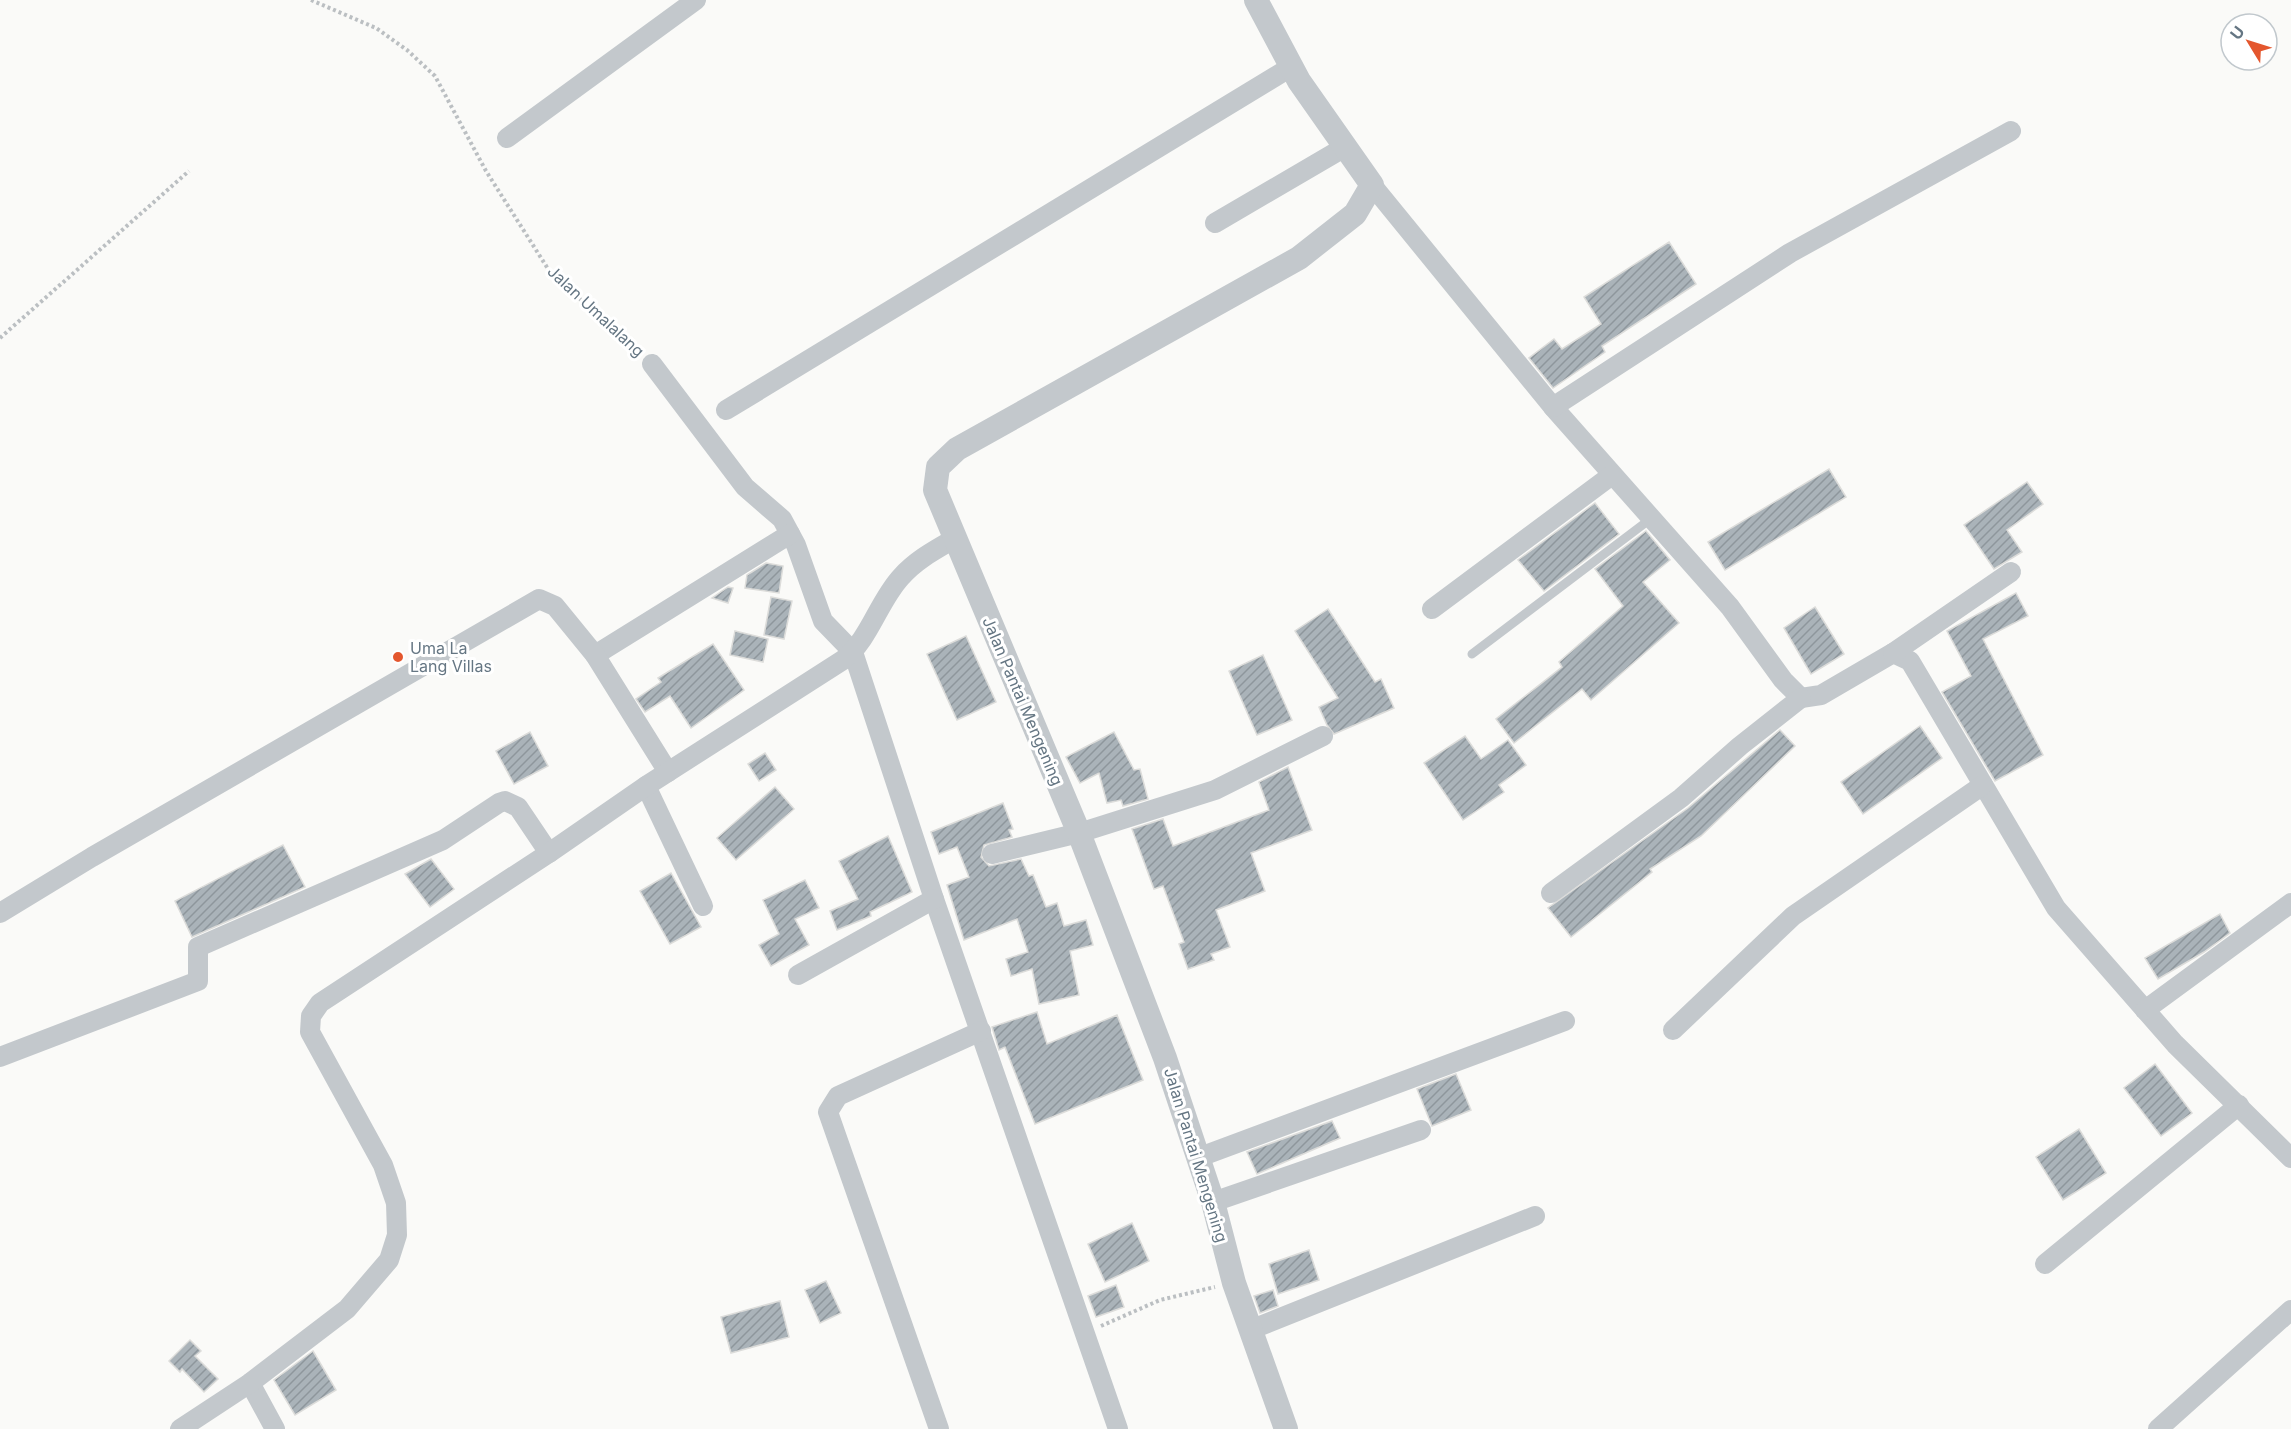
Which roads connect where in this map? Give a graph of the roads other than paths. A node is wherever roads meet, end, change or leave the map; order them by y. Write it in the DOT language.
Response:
graph roads {
  1 [pos="696,0"];
  2 [pos="1257,0"];
  3 [pos="1291,67"];
  4 [pos="2011,131"];
  5 [pos="507,138"];
  6 [pos="1345,147"];
  7 [pos="1371,185"];
  8 [pos="1215,223"];
  9 [pos="652,364"];
  10 [pos="1553,407"];
  11 [pos="726,410"];
  12 [pos="1612,475"];
  13 [pos="1653,517"];
  14 [pos="790,534"];
  15 [pos="954,539"];
  16 [pos="2011,573"];
  17 [pos="1432,609"];
  18 [pos="1893,653"];
  19 [pos="1472,654"];
  20 [pos="595,655"];
  21 [pos="848,656"];
  22 [pos="1801,698"];
  23 [pos="1323,736"];
  24 [pos="668,772"];
  25 [pos="1983,785"];
  26 [pos="646,786"];
  27 [pos="1079,833"];
  28 [pos="549,853"];
  29 [pos="992,854"];
  30 [pos="1551,893"];
  31 [pos="934,898"];
  32 [pos="2291,903"];
  33 [pos="703,906"];
  34 [pos="0,913"];
  35 [pos="798,975"];
  36 [pos="2145,1010"];
  37 [pos="1565,1021"];
  38 [pos="1672,1030"];
  39 [pos="981,1031"];
  40 [pos="0,1057"];
  41 [pos="2239,1105"];
  42 [pos="1421,1130"];
  43 [pos="1197,1158"];
  44 [pos="2291,1158"];
  45 [pos="1213,1202"];
  46 [pos="1535,1216"];
  47 [pos="2045,1264"];
  48 [pos="2291,1310"];
  49 [pos="1250,1330"];
  50 [pos="250,1383"];
  51 [pos="180,1429"];
  52 [pos="275,1429"];
  53 [pos="939,1429"];
  54 [pos="1118,1429"];
  55 [pos="1286,1429"];
  56 [pos="2158,1429"];
  1 -- 5 [label="street"];
  2 -- 3 [label="street"];
  3 -- 6 [label="street"];
  3 -- 11 [label="street"];
  4 -- 10 [label="street"];
  6 -- 7 [label="street"];
  6 -- 8 [label="street"];
  7 -- 10 [label="street"];
  7 -- 15 [label="street, Jalan Pantai Mengening"];
  9 -- 14 [label="street, Jalan Umalalang"];
  10 -- 12 [label="street"];
  12 -- 13 [label="street"];
  12 -- 17 [label="street"];
  13 -- 19 [label="lane"];
  13 -- 22 [label="street"];
  14 -- 20 [label="street"];
  14 -- 21 [label="street, Jalan Umalalang"];
  15 -- 21 [label="street"];
  15 -- 27 [label="street, Jalan Pantai Mengening"];
  16 -- 18 [label="street"];
  18 -- 22 [label="street"];
  18 -- 25 [label="street"];
  20 -- 24 [label="street"];
  20 -- 34 [label="street"];
  21 -- 24 [label="street"];
  21 -- 31 [label="street"];
  22 -- 30 [label="street"];
  23 -- 27 [label="street"];
  24 -- 26 [label="street"];
  25 -- 36 [label="street"];
  25 -- 38 [label="street"];
  26 -- 28 [label="street"];
  26 -- 33 [label="street"];
  27 -- 29 [label="street"];
  27 -- 43 [label="street, Jalan Pantai Mengening"];
  28 -- 40 [label="street"];
  28 -- 50 [label="street"];
  31 -- 35 [label="street"];
  31 -- 39 [label="street"];
  32 -- 36 [label="street"];
  36 -- 41 [label="street"];
  37 -- 43 [label="street"];
  39 -- 53 [label="street"];
  39 -- 54 [label="street"];
  41 -- 44 [label="street"];
  41 -- 47 [label="street"];
  42 -- 45 [label="street"];
  43 -- 45 [label="street, Jalan Pantai Mengening"];
  45 -- 49 [label="street, Jalan Pantai Mengening"];
  46 -- 49 [label="street"];
  48 -- 56 [label="street"];
  49 -- 55 [label="street, Jalan Pantai Mengening"];
  50 -- 51 [label="street"];
  50 -- 52 [label="street"];
}
